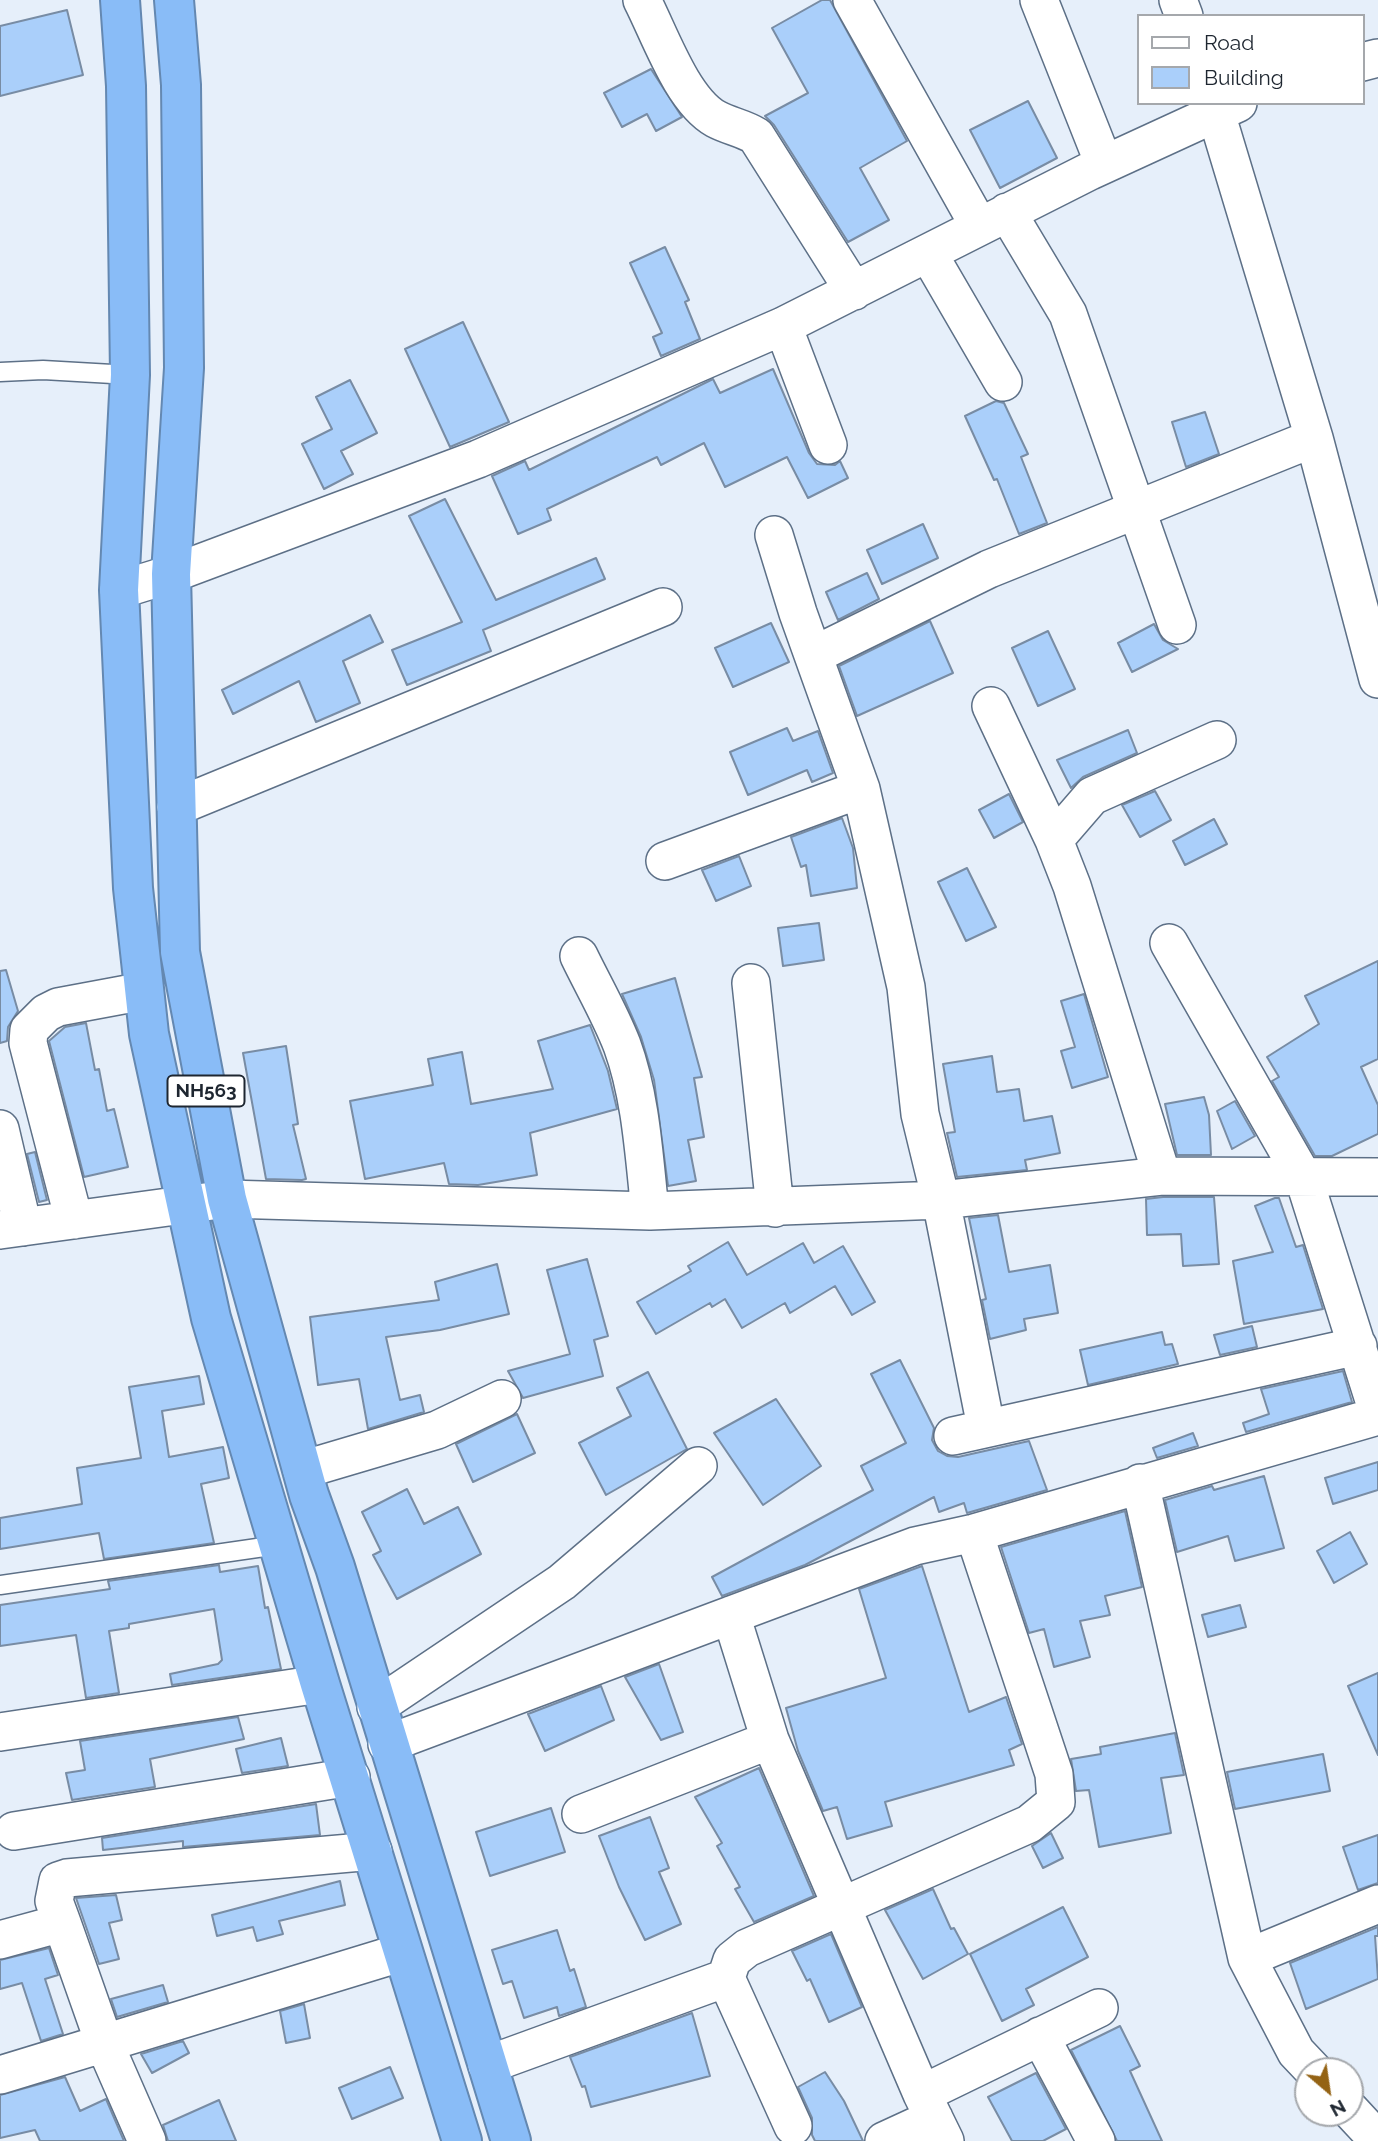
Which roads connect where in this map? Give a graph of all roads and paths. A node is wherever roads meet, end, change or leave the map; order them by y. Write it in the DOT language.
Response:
graph roads {
  1 [pos="120,0"];
  2 [pos="174,0"];
  3 [pos="642,0"];
  4 [pos="852,0"];
  5 [pos="1039,0"];
  6 [pos="1222,106"];
  7 [pos="1104,164"];
  8 [pos="993,219"];
  9 [pos="928,253"];
  10 [pos="855,292"];
  11 [pos="783,326"];
  12 [pos="0,372"];
  13 [pos="130,375"];
  14 [pos="1003,382"];
  15 [pos="1314,438"];
  16 [pos="828,445"];
  17 [pos="1137,510"];
  18 [pos="774,535"];
  19 [pos="1364,573"];
  20 [pos="171,574"];
  21 [pos="119,590"];
  22 [pos="663,607"];
  23 [pos="1177,625"];
  24 [pos="814,655"];
  25 [pos="1378,679"];
  26 [pos="991,706"];
  27 [pos="1217,740"];
  28 [pos="861,789"];
  29 [pos="176,807"];
  30 [pos="1054,840"];
  31 [pos="665,861"];
  32 [pos="1169,943"];
  33 [pos="579,956"];
  34 [pos="751,983"];
  35 [pos="144,991"];
  36 [pos="0,1129"];
  37 [pos="1163,1176"];
  38 [pos="1378,1177"];
  39 [pos="1304,1179"];
  40 [pos="227,1199"];
  41 [pos="941,1200"];
  42 [pos="188,1203"];
  43 [pos="775,1208"];
  44 [pos="650,1211"];
  45 [pos="74,1220"];
  46 [pos="11,1228"];
  47 [pos="1358,1346"];
  48 [pos="502,1399"];
  49 [pos="1378,1414"];
  50 [pos="698,1466"];
  51 [pos="302,1470"];
  52 [pos="1140,1483"];
  53 [pos="974,1533"];
  54 [pos="278,1545"];
  55 [pos="0,1585"];
  56 [pos="731,1615"];
  57 [pos="320,1684"];
  58 [pos="376,1707"];
  59 [pos="0,1732"];
  60 [pos="770,1740"];
  61 [pos="387,1744"];
  62 [pos="351,1777"];
  63 [pos="581,1814"];
  64 [pos="14,1831"];
  65 [pos="373,1851"];
  66 [pos="1378,1905"];
  67 [pos="843,1908"];
  68 [pos="62,1923"];
  69 [pos="0,1940"];
  70 [pos="403,1952"];
  71 [pos="1247,1958"];
  72 [pos="726,1978"];
  73 [pos="1099,2008"];
  74 [pos="1040,2036"];
  75 [pos="105,2045"];
  76 [pos="1301,2057"];
  77 [pos="488,2065"];
  78 [pos="0,2075"];
  79 [pos="934,2118"];
  80 [pos="1364,2125"];
  81 [pos="793,2126"];
  82 [pos="1378,2140"];
  83 [pos="148,2141"];
  84 [pos="462,2141"];
  85 [pos="511,2141"];
  86 [pos="884,2141"];
  87 [pos="1096,2141"];
  1 -- 13 [label="highway, NH563"];
  2 -- 20 [label="highway, NH563"];
  3 -- 10 [label="street"];
  4 -- 8 [label="street"];
  5 -- 7 [label="street"];
  6 -- 7 [label="street"];
  6 -- 15 [label="street"];
  7 -- 8 [label="street"];
  8 -- 9 [label="street"];
  8 -- 17 [label="street"];
  9 -- 10 [label="street"];
  9 -- 14 [label="street"];
  10 -- 11 [label="street"];
  11 -- 16 [label="street"];
  11 -- 20 [label="street"];
  12 -- 13 [label="lane"];
  13 -- 21 [label="highway, NH563"];
  15 -- 17 [label="street"];
  15 -- 19 [label="street"];
  17 -- 23 [label="street"];
  17 -- 24 [label="street"];
  18 -- 24 [label="street"];
  19 -- 25 [label="street"];
  20 -- 21 [label="street"];
  20 -- 29 [label="highway, NH563"];
  21 -- 35 [label="highway, NH563"];
  22 -- 29 [label="street"];
  24 -- 28 [label="street"];
  26 -- 30 [label="street"];
  27 -- 30 [label="street"];
  28 -- 31 [label="street"];
  28 -- 41 [label="street"];
  29 -- 40 [label="highway, NH563"];
  30 -- 37 [label="street"];
  32 -- 39 [label="street"];
  33 -- 44 [label="street"];
  34 -- 43 [label="street"];
  35 -- 42 [label="highway, NH563"];
  35 -- 45 [label="street"];
  36 -- 46 [label="street"];
  37 -- 39 [label="street"];
  37 -- 41 [label="street"];
  38 -- 39 [label="street"];
  39 -- 47 [label="street"];
  40 -- 42 [label="street"];
  40 -- 44 [label="street"];
  40 -- 51 [label="highway, NH563"];
  41 -- 43 [label="street"];
  41 -- 47 [label="street"];
  42 -- 45 [label="street"];
  42 -- 54 [label="highway, NH563"];
  43 -- 44 [label="street"];
  45 -- 46 [label="street"];
  47 -- 49 [label="street"];
  48 -- 51 [label="street"];
  49 -- 52 [label="street"];
  50 -- 58 [label="street"];
  51 -- 58 [label="highway, NH563"];
  52 -- 53 [label="street"];
  52 -- 71 [label="street"];
  53 -- 56 [label="street"];
  53 -- 67 [label="street"];
  54 -- 55 [label="lane"];
  54 -- 57 [label="highway, NH563"];
  56 -- 60 [label="street"];
  56 -- 61 [label="street"];
  57 -- 59 [label="street"];
  57 -- 62 [label="highway, NH563"];
  58 -- 61 [label="highway, NH563"];
  60 -- 63 [label="street"];
  60 -- 67 [label="street"];
  61 -- 77 [label="highway, NH563"];
  62 -- 64 [label="street"];
  62 -- 65 [label="highway, NH563"];
  65 -- 68 [label="street"];
  65 -- 70 [label="highway, NH563"];
  66 -- 71 [label="street"];
  67 -- 72 [label="street"];
  67 -- 79 [label="street"];
  68 -- 69 [label="street"];
  68 -- 75 [label="street"];
  70 -- 75 [label="street"];
  70 -- 84 [label="highway, NH563"];
  71 -- 76 [label="street"];
  72 -- 77 [label="street"];
  72 -- 81 [label="street"];
  73 -- 74 [label="street"];
  74 -- 79 [label="street"];
  74 -- 87 [label="street"];
  75 -- 78 [label="street"];
  75 -- 83 [label="street"];
  77 -- 85 [label="highway, NH563"];
  79 -- 86 [label="street"];
  80 -- 82 [label="street"];
}
